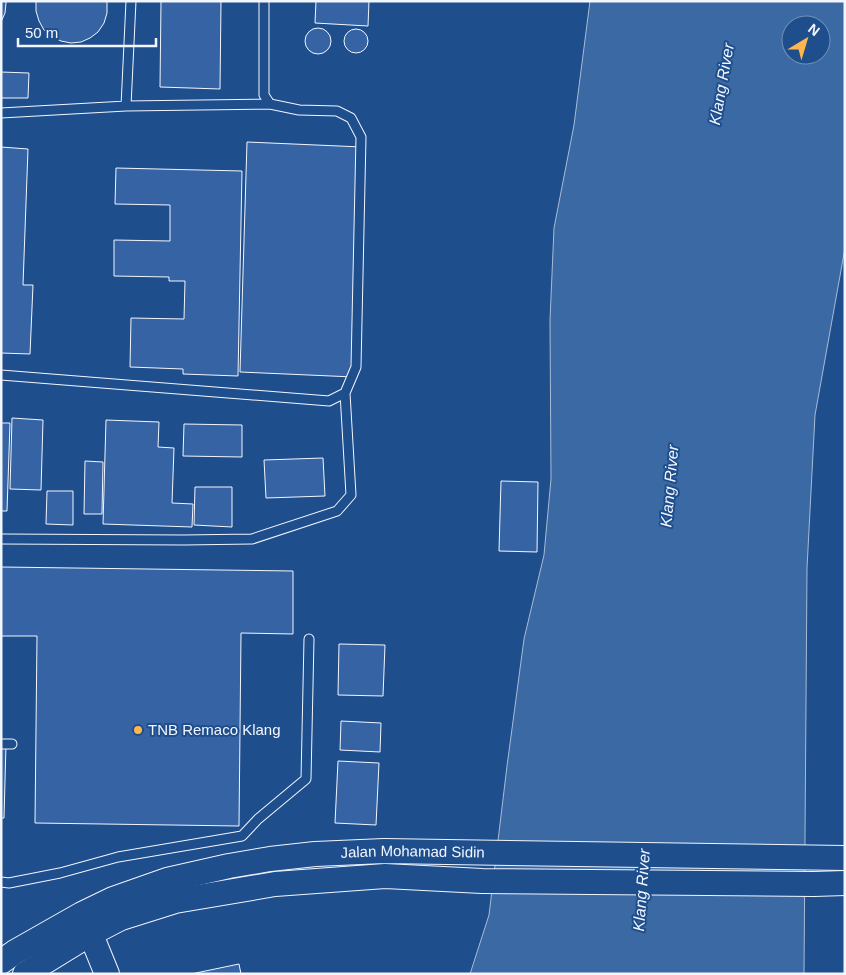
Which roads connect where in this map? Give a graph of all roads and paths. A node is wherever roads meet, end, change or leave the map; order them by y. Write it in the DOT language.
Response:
graph roads {
  1 [pos="131,1"];
  2 [pos="264,1"];
  3 [pos="270,104"];
  4 [pos="126,106"];
  5 [pos="1,113"];
  6 [pos="1,375"];
  7 [pos="345,393"];
  8 [pos="1,539"];
  9 [pos="309,639"];
  10 [pos="1,744"];
  11 [pos="12,744"];
  12 [pos="845,858"];
  13 [pos="1,882"];
  14 [pos="845,883"];
  15 [pos="86,924"];
  16 [pos="1,962"];
  17 [pos="25,974"];
  18 [pos="107,974"];
  1 -- 4 [label="lane"];
  2 -- 3 [label="lane"];
  3 -- 4 [label="lane"];
  3 -- 7 [label="lane"];
  4 -- 5 [label="lane"];
  6 -- 7 [label="lane"];
  7 -- 8 [label="lane"];
  9 -- 13 [label="lane"];
  10 -- 11 [label="lane"];
  12 -- 15 [label="main road, Jalan Mohamad Sidin"];
  14 -- 15 [label="main road, Jalan Mohamad Sidin"];
  15 -- 16 [label="main road, Jalan Mohamad Sidin"];
  15 -- 17 [label="main road, Jalan Mohamad Sidin"];
  15 -- 18 [label="main road"];
}
